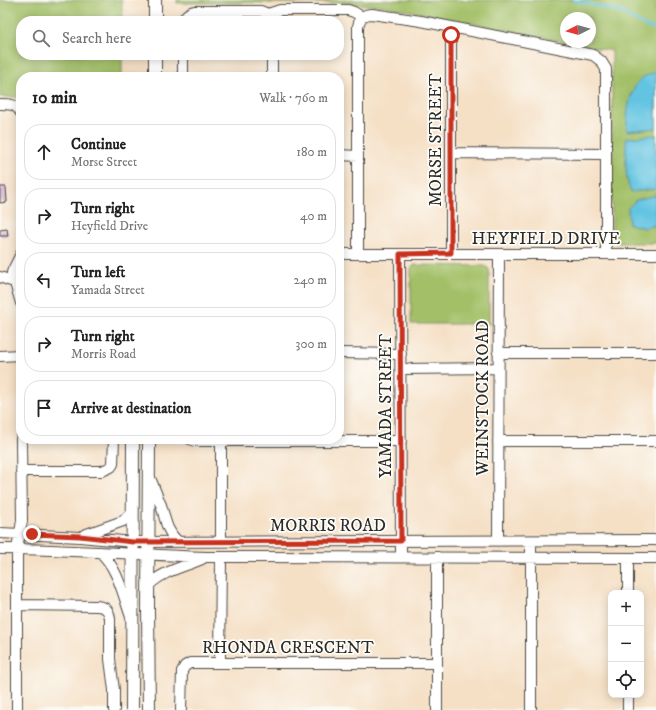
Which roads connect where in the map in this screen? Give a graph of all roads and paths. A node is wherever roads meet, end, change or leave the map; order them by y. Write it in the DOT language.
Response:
graph roads {
  1 [pos="155,0"];
  2 [pos="155,16"];
  3 [pos="186,16"];
  4 [pos="267,16"];
  5 [pos="272,16"];
  6 [pos="362,17"];
  7 [pos="451,27"];
  8 [pos="155,60"];
  9 [pos="183,60"];
  10 [pos="272,60"];
  11 [pos="155,72"];
  12 [pos="183,72"];
  13 [pos="272,72"];
  14 [pos="0,104"];
  15 [pos="16,106"];
  16 [pos="451,153"];
  17 [pos="605,154"];
  18 [pos="344,155"];
  19 [pos="358,156"];
  20 [pos="451,253"];
  21 [pos="344,254"];
  22 [pos="358,254"];
  23 [pos="400,254"];
  24 [pos="499,254"];
  25 [pos="606,254"];
  26 [pos="656,254"];
  27 [pos="16,268"];
  28 [pos="0,276"];
  29 [pos="16,284"];
  30 [pos="344,353"];
  31 [pos="498,353"];
  32 [pos="656,353"];
  33 [pos="401,354"];
  34 [pos="0,356"];
  35 [pos="16,356"];
  36 [pos="498,368"];
  37 [pos="401,369"];
  38 [pos="344,441"];
  39 [pos="401,441"];
  40 [pos="498,441"];
  41 [pos="656,441"];
  42 [pos="21,444"];
  43 [pos="114,444"];
  44 [pos="133,444"];
  45 [pos="149,444"];
  46 [pos="221,444"];
  47 [pos="21,471"];
  48 [pos="149,476"];
  49 [pos="133,511"];
  50 [pos="0,533"];
  51 [pos="19,534"];
  52 [pos="80,536"];
  53 [pos="656,540"];
  54 [pos="148,541"];
  55 [pos="221,541"];
  56 [pos="401,541"];
  57 [pos="498,541"];
  58 [pos="531,541"];
  59 [pos="133,542"];
  60 [pos="178,542"];
  61 [pos="0,549"];
  62 [pos="17,549"];
  63 [pos="100,552"];
  64 [pos="133,555"];
  65 [pos="148,555"];
  66 [pos="206,557"];
  67 [pos="221,557"];
  68 [pos="401,557"];
  69 [pos="437,557"];
  70 [pos="531,557"];
  71 [pos="628,558"];
  72 [pos="656,558"];
  73 [pos="148,586"];
  74 [pos="628,590"];
  75 [pos="17,605"];
  76 [pos="133,623"];
  77 [pos="220,662"];
  78 [pos="437,663"];
  79 [pos="628,698"];
  80 [pos="17,710"];
  81 [pos="114,710"];
  82 [pos="132,710"];
  83 [pos="148,710"];
  84 [pos="181,710"];
  85 [pos="436,710"];
  86 [pos="531,710"];
  87 [pos="628,710"];
  1 -- 2 [label="main road"];
  3 -- 4 [label="street"];
  5 -- 6 [label="street"];
  6 -- 7 [label="street"];
  6 -- 19 [label="street"];
  7 -- 16 [label="street, MORSE STREET"];
  7 -- 17 [label="street"];
  8 -- 11 [label="main road"];
  9 -- 12 [label="street"];
  10 -- 13 [label="street"];
  14 -- 15 [label="street"];
  16 -- 17 [label="street"];
  16 -- 20 [label="street, MORSE STREET"];
  17 -- 25 [label="street"];
  18 -- 19 [label="street"];
  19 -- 22 [label="street"];
  20 -- 23 [label="street, HEYFIELD DRIVE"];
  20 -- 24 [label="street, HEYFIELD DRIVE"];
  21 -- 22 [label="street, HEYFIELD DRIVE"];
  22 -- 23 [label="street, HEYFIELD DRIVE"];
  23 -- 33 [label="street, YAMADA STREET"];
  24 -- 25 [label="street, HEYFIELD DRIVE"];
  24 -- 31 [label="street, WEINSTOCK ROAD"];
  25 -- 26 [label="street, HEYFIELD DRIVE"];
  27 -- 28 [label="street"];
  27 -- 29 [label="street"];
  28 -- 29 [label="street"];
  30 -- 33 [label="street"];
  31 -- 32 [label="street"];
  31 -- 36 [label="street, WEINSTOCK ROAD"];
  33 -- 37 [label="street, YAMADA STREET"];
  34 -- 35 [label="street"];
  36 -- 37 [label="street"];
  36 -- 40 [label="street, WEINSTOCK ROAD"];
  37 -- 39 [label="street, YAMADA STREET"];
  38 -- 39 [label="street"];
  39 -- 56 [label="street, YAMADA STREET"];
  40 -- 41 [label="street"];
  40 -- 57 [label="street, WEINSTOCK ROAD"];
  42 -- 47 [label="street"];
  43 -- 47 [label="street"];
  44 -- 49 [label="main road"];
  45 -- 48 [label="main road"];
  46 -- 55 [label="street"];
  47 -- 51 [label="street"];
  48 -- 54 [label="main road"];
  48 -- 60 [label="street"];
  49 -- 52 [label="street"];
  49 -- 59 [label="main road"];
  50 -- 51 [label="street, MORRIS ROAD"];
  51 -- 52 [label="street, MORRIS ROAD"];
  51 -- 62 [label="street"];
  52 -- 59 [label="street, MORRIS ROAD"];
  53 -- 58 [label="street, MORRIS ROAD"];
  54 -- 59 [label="street, MORRIS ROAD"];
  54 -- 60 [label="street, MORRIS ROAD"];
  54 -- 65 [label="main road"];
  55 -- 56 [label="street, MORRIS ROAD"];
  55 -- 60 [label="street, MORRIS ROAD"];
  56 -- 57 [label="street, MORRIS ROAD"];
  56 -- 68 [label="street, YAMADA STREET"];
  57 -- 58 [label="street, MORRIS ROAD"];
  58 -- 70 [label="street"];
  59 -- 64 [label="main road"];
  61 -- 62 [label="street, MORRIS ROAD"];
  62 -- 63 [label="street, MORRIS ROAD"];
  62 -- 75 [label="street"];
  63 -- 64 [label="street, MORRIS ROAD"];
  63 -- 76 [label="street"];
  64 -- 65 [label="street, MORRIS ROAD"];
  64 -- 76 [label="main road"];
  65 -- 66 [label="street, MORRIS ROAD"];
  65 -- 73 [label="main road"];
  66 -- 67 [label="street, MORRIS ROAD"];
  66 -- 73 [label="street"];
  67 -- 68 [label="street, MORRIS ROAD"];
  67 -- 77 [label="street"];
  68 -- 69 [label="street, MORRIS ROAD"];
  69 -- 70 [label="street, MORRIS ROAD"];
  69 -- 78 [label="street"];
  70 -- 71 [label="street, MORRIS ROAD"];
  70 -- 86 [label="street"];
  71 -- 72 [label="street, MORRIS ROAD"];
  71 -- 74 [label="street"];
  73 -- 83 [label="main road"];
  75 -- 80 [label="street"];
  75 -- 81 [label="street"];
  76 -- 82 [label="main road"];
  77 -- 78 [label="street, RHONDA CRESCENT"];
  77 -- 84 [label="street, RHONDA CRESCENT"];
  78 -- 85 [label="street"];
  79 -- 87 [label="street"];
}
